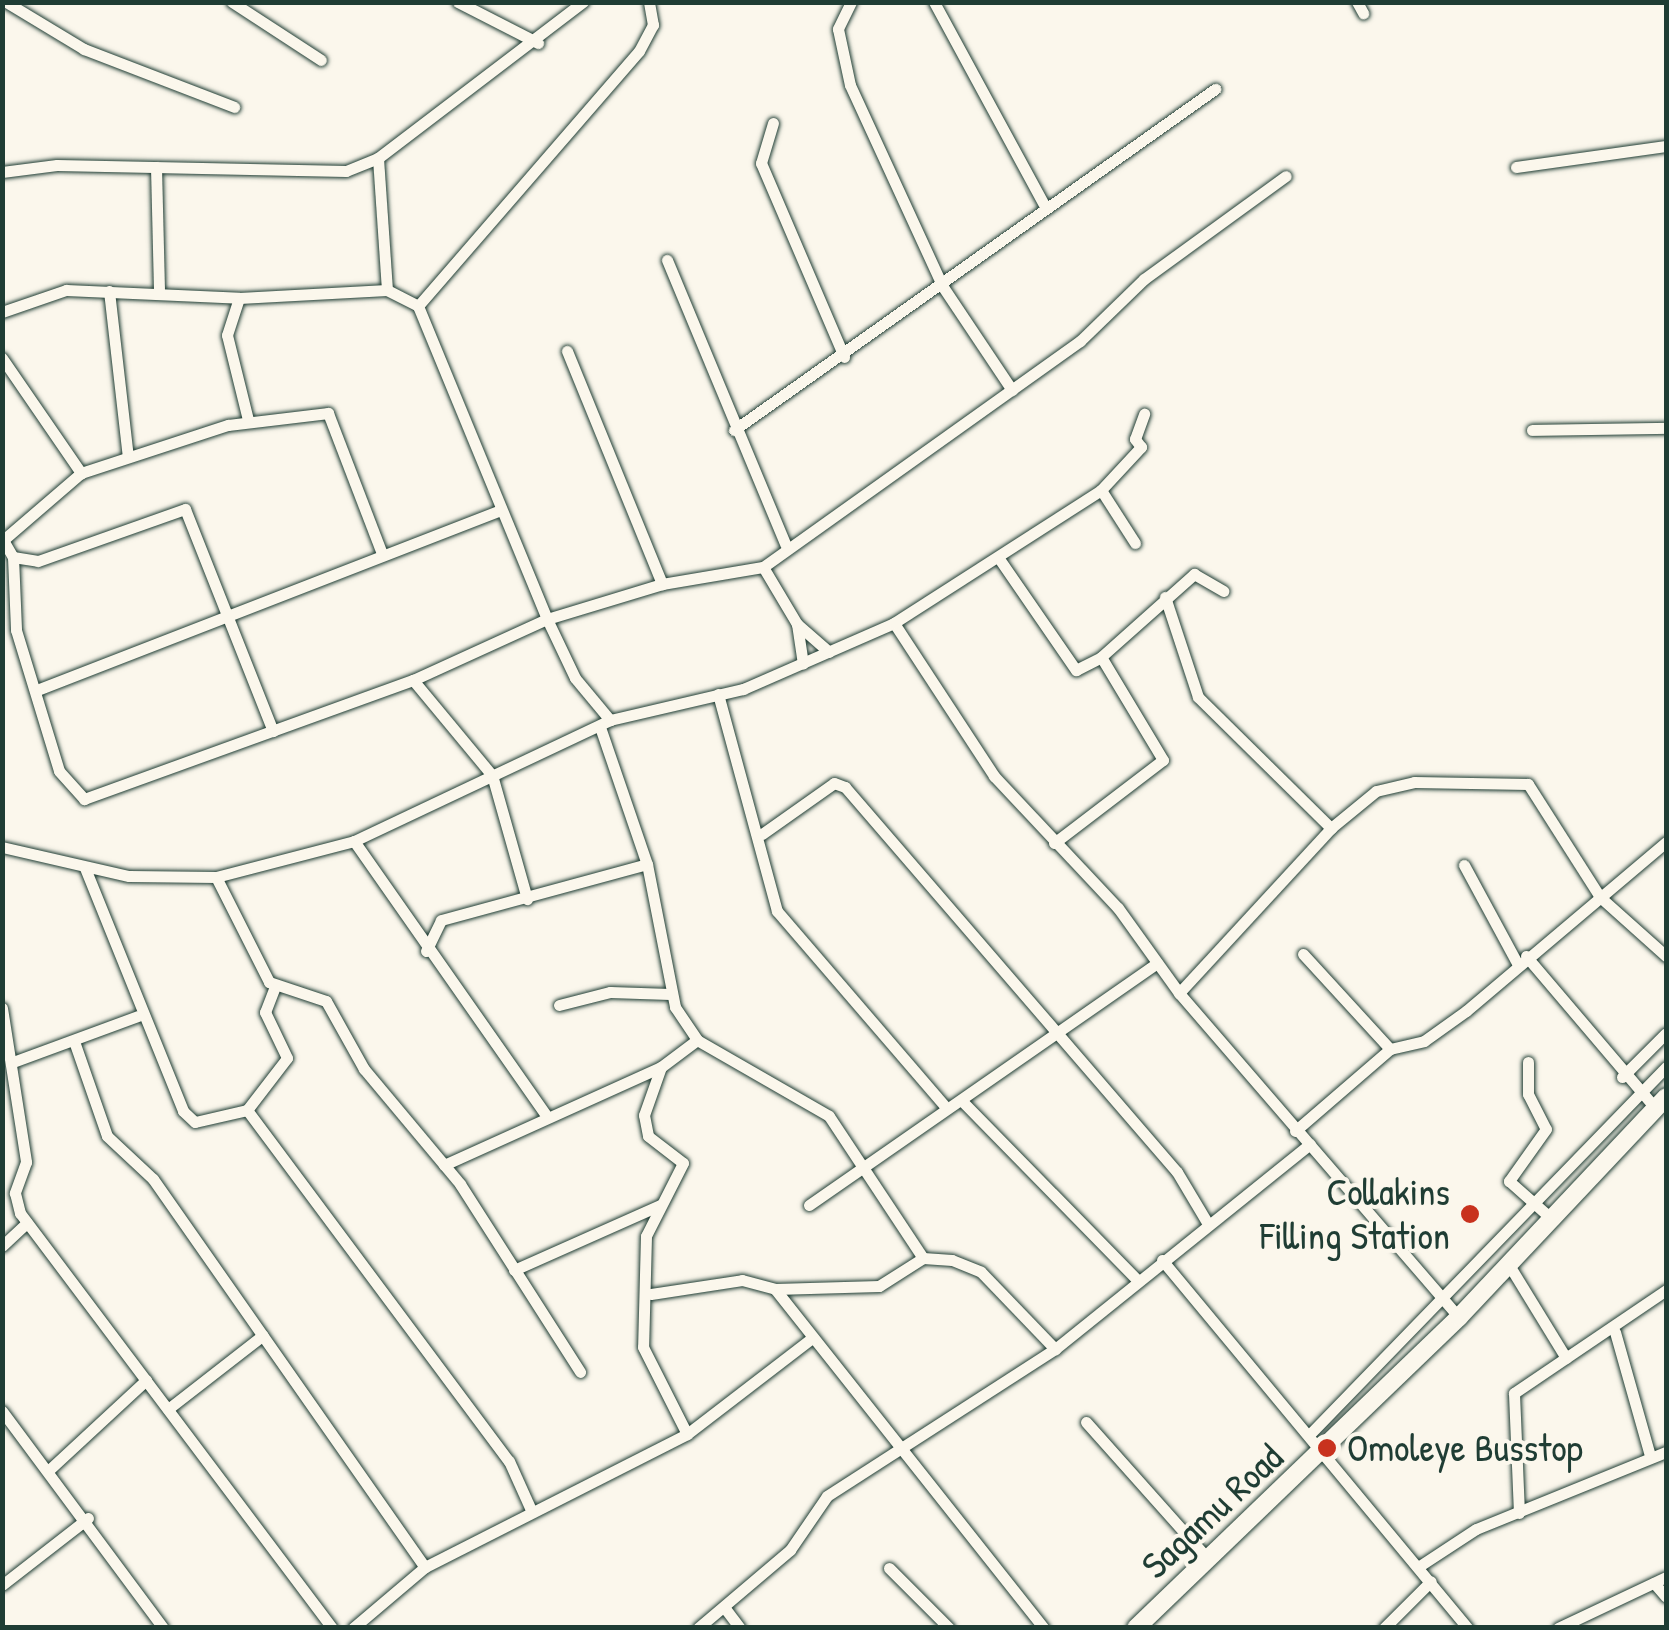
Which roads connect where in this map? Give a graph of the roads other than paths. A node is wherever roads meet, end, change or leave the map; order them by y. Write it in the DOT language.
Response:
graph roads {
  1 [pos="6,2"];
  2 [pos="232,2"];
  3 [pos="458,2"];
  4 [pos="583,2"];
  5 [pos="649,2"];
  6 [pos="852,2"];
  7 [pos="934,2"];
  8 [pos="538,43"];
  9 [pos="321,60"];
  10 [pos="1215,89"];
  11 [pos="234,107"];
  12 [pos="773,123"];
  13 [pos="1666,146"];
  14 [pos="378,158"];
  15 [pos="156,167"];
  16 [pos="1516,167"];
  17 [pos="2,172"];
  18 [pos="1286,176"];
  19 [pos="1044,204"];
  20 [pos="667,260"];
  21 [pos="942,287"];
  22 [pos="387,290"];
  23 [pos="109,291"];
  24 [pos="159,292"];
  25 [pos="239,298"];
  26 [pos="418,306"];
  27 [pos="2,312"];
  28 [pos="567,351"];
  29 [pos="844,357"];
  30 [pos="2,358"];
  31 [pos="1012,390"];
  32 [pos="1144,414"];
  33 [pos="248,420"];
  34 [pos="1666,428"];
  35 [pos="734,430"];
  36 [pos="1532,430"];
  37 [pos="128,457"];
  38 [pos="81,473"];
  39 [pos="1101,490"];
  40 [pos="500,511"];
  41 [pos="3,540"];
  42 [pos="1135,543"];
  43 [pos="785,544"];
  44 [pos="382,554"];
  45 [pos="13,558"];
  46 [pos="1000,560"];
  47 [pos="763,567"];
  48 [pos="662,584"];
  49 [pos="1222,591"];
  50 [pos="1165,597"];
  51 [pos="227,616"];
  52 [pos="547,619"];
  53 [pos="894,623"];
  54 [pos="797,624"];
  55 [pos="829,652"];
  56 [pos="1101,657"];
  57 [pos="803,664"];
  58 [pos="414,680"];
  59 [pos="37,690"];
  60 [pos="718,694"];
  61 [pos="605,724"];
  62 [pos="274,730"];
  63 [pos="492,776"];
  64 [pos="1331,828"];
  65 [pos="762,834"];
  66 [pos="354,840"];
  67 [pos="1666,842"];
  68 [pos="1054,843"];
  69 [pos="2,848"];
  70 [pos="647,864"];
  71 [pos="1464,865"];
  72 [pos="85,868"];
  73 [pos="216,877"];
  74 [pos="1600,898"];
  75 [pos="527,899"];
  76 [pos="426,951"];
  77 [pos="1304,954"];
  78 [pos="1666,956"];
  79 [pos="1521,959"];
  80 [pos="1157,964"];
  81 [pos="274,989"];
  82 [pos="1179,993"];
  83 [pos="670,994"];
  84 [pos="558,1006"];
  85 [pos="2,1008"];
  86 [pos="138,1016"];
  87 [pos="1060,1033"];
  88 [pos="1666,1033"];
  89 [pos="697,1040"];
  90 [pos="74,1044"];
  91 [pos="1390,1049"];
  92 [pos="14,1062"];
  93 [pos="1528,1062"];
  94 [pos="1666,1066"];
  95 [pos="661,1067"];
  96 [pos="1622,1078"];
  97 [pos="1640,1094"];
  98 [pos="962,1102"];
  99 [pos="1663,1104"];
  100 [pos="944,1105"];
  101 [pos="246,1110"];
  102 [pos="544,1114"];
  103 [pos="1295,1132"];
  104 [pos="1310,1144"];
  105 [pos="444,1165"];
  106 [pos="870,1170"];
  107 [pos="660,1204"];
  108 [pos="809,1205"];
  109 [pos="1536,1206"];
  110 [pos="1552,1219"];
  111 [pos="27,1222"];
  112 [pos="1208,1224"];
  113 [pos="2,1246"];
  114 [pos="923,1258"];
  115 [pos="1162,1260"];
  116 [pos="1509,1264"];
  117 [pos="514,1270"];
  118 [pos="1137,1280"];
  119 [pos="774,1289"];
  120 [pos="1666,1290"];
  121 [pos="652,1294"];
  122 [pos="1443,1298"];
  123 [pos="1460,1317"];
  124 [pos="1615,1332"];
  125 [pos="263,1335"];
  126 [pos="811,1340"];
  127 [pos="1056,1348"];
  128 [pos="1566,1358"];
  129 [pos="580,1372"];
  130 [pos="146,1380"];
  131 [pos="168,1409"];
  132 [pos="2,1410"];
  133 [pos="1086,1422"];
  134 [pos="7,1426"];
  135 [pos="687,1434"];
  136 [pos="1309,1435"];
  137 [pos="905,1446"];
  138 [pos="1324,1450"];
  139 [pos="1666,1452"];
  140 [pos="1650,1456"];
  141 [pos="50,1470"];
  142 [pos="531,1510"];
  143 [pos="1518,1513"];
  144 [pos="88,1518"];
  145 [pos="1207,1558"];
  146 [pos="424,1567"];
  147 [pos="1418,1567"];
  148 [pos="889,1568"];
  149 [pos="1660,1580"];
  150 [pos="1431,1582"];
  151 [pos="2,1586"];
  152 [pos="1666,1597"];
  153 [pos="724,1607"];
  154 [pos="158,1626"];
  155 [pos="332,1628"];
  156 [pos="353,1628"];
  157 [pos="698,1628"];
  158 [pos="740,1628"];
  159 [pos="949,1628"];
  160 [pos="1044,1628"];
  161 [pos="1136,1628"];
  162 [pos="1384,1628"];
  163 [pos="1468,1628"];
  164 [pos="1558,1628"];
  1 -- 11 [label="street"];
  2 -- 9 [label="street"];
  3 -- 8 [label="street"];
  4 -- 8 [label="street"];
  5 -- 26 [label="street"];
  6 -- 21 [label="street"];
  7 -- 19 [label="street"];
  8 -- 14 [label="street"];
  10 -- 19 [label="street"];
  12 -- 29 [label="street"];
  13 -- 16 [label="street"];
  14 -- 15 [label="street"];
  14 -- 22 [label="street"];
  15 -- 17 [label="street"];
  15 -- 24 [label="street"];
  18 -- 31 [label="street"];
  19 -- 21 [label="street"];
  20 -- 35 [label="street"];
  21 -- 29 [label="street"];
  21 -- 31 [label="street"];
  22 -- 25 [label="street"];
  22 -- 26 [label="street"];
  23 -- 24 [label="street"];
  23 -- 27 [label="street"];
  23 -- 37 [label="street"];
  24 -- 25 [label="street"];
  25 -- 33 [label="street"];
  26 -- 40 [label="street"];
  28 -- 48 [label="street"];
  29 -- 35 [label="street"];
  30 -- 38 [label="street"];
  31 -- 43 [label="street"];
  32 -- 39 [label="street"];
  33 -- 37 [label="street"];
  33 -- 44 [label="street"];
  34 -- 36 [label="street"];
  35 -- 43 [label="street"];
  37 -- 38 [label="street"];
  38 -- 41 [label="street"];
  39 -- 42 [label="street"];
  39 -- 46 [label="street"];
  40 -- 44 [label="street"];
  40 -- 52 [label="street"];
  41 -- 45 [label="street"];
  43 -- 47 [label="street"];
  44 -- 51 [label="street"];
  45 -- 51 [label="street"];
  45 -- 59 [label="street"];
  46 -- 53 [label="street"];
  46 -- 56 [label="street"];
  47 -- 48 [label="street"];
  47 -- 54 [label="street"];
  48 -- 52 [label="street"];
  49 -- 50 [label="street"];
  50 -- 56 [label="street"];
  50 -- 64 [label="street"];
  51 -- 59 [label="street"];
  51 -- 62 [label="street"];
  52 -- 58 [label="street"];
  52 -- 61 [label="street"];
  53 -- 55 [label="street"];
  53 -- 68 [label="street"];
  54 -- 55 [label="street"];
  54 -- 57 [label="street"];
  55 -- 57 [label="street"];
  56 -- 68 [label="street"];
  57 -- 60 [label="street"];
  58 -- 62 [label="street"];
  58 -- 63 [label="street"];
  59 -- 62 [label="street"];
  60 -- 61 [label="street"];
  60 -- 65 [label="street"];
  61 -- 63 [label="street"];
  61 -- 70 [label="street"];
  63 -- 66 [label="street"];
  63 -- 75 [label="street"];
  64 -- 74 [label="street"];
  64 -- 82 [label="street"];
  65 -- 87 [label="street"];
  65 -- 100 [label="street"];
  66 -- 73 [label="street"];
  66 -- 76 [label="street"];
  67 -- 74 [label="street"];
  68 -- 80 [label="street"];
  69 -- 72 [label="street"];
  70 -- 75 [label="street"];
  70 -- 83 [label="street"];
  71 -- 79 [label="street"];
  72 -- 73 [label="street"];
  72 -- 86 [label="street"];
  73 -- 81 [label="street"];
  74 -- 78 [label="street"];
  74 -- 79 [label="street"];
  75 -- 76 [label="street"];
  76 -- 102 [label="street"];
  77 -- 91 [label="street"];
  79 -- 91 [label="street"];
  79 -- 96 [label="street"];
  80 -- 82 [label="street"];
  80 -- 87 [label="street"];
  81 -- 101 [label="street"];
  81 -- 105 [label="street"];
  82 -- 103 [label="street"];
  83 -- 84 [label="street"];
  83 -- 89 [label="street"];
  85 -- 92 [label="street"];
  86 -- 90 [label="street"];
  86 -- 101 [label="street"];
  87 -- 98 [label="street"];
  87 -- 112 [label="street"];
  88 -- 96 [label="street"];
  89 -- 95 [label="street"];
  89 -- 106 [label="street"];
  90 -- 92 [label="street"];
  90 -- 125 [label="street"];
  91 -- 103 [label="street"];
  92 -- 111 [label="street"];
  93 -- 109 [label="street"];
  94 -- 97 [label="street"];
  95 -- 102 [label="street"];
  95 -- 107 [label="street"];
  96 -- 97 [label="street"];
  97 -- 99 [label="street"];
  97 -- 109 [label="street"];
  98 -- 100 [label="street"];
  98 -- 118 [label="street"];
  99 -- 110 [label="highway, Sagamu Road"];
  100 -- 106 [label="street"];
  101 -- 142 [label="street"];
  102 -- 105 [label="street"];
  103 -- 104 [label="street"];
  104 -- 112 [label="street"];
  104 -- 122 [label="street"];
  105 -- 117 [label="street"];
  106 -- 108 [label="street"];
  106 -- 114 [label="street"];
  107 -- 117 [label="street"];
  107 -- 121 [label="street"];
  109 -- 110 [label="street"];
  109 -- 122 [label="street"];
  110 -- 116 [label="highway, Sagamu Road"];
  111 -- 113 [label="street"];
  111 -- 130 [label="street"];
  112 -- 115 [label="street"];
  114 -- 119 [label="street"];
  114 -- 127 [label="street"];
  115 -- 118 [label="street"];
  115 -- 136 [label="street"];
  116 -- 123 [label="highway, Sagamu Road"];
  116 -- 128 [label="street"];
  117 -- 129 [label="street"];
  118 -- 127 [label="street"];
  119 -- 121 [label="street"];
  119 -- 126 [label="street"];
  120 -- 124 [label="street"];
  121 -- 135 [label="street"];
  122 -- 123 [label="street"];
  122 -- 136 [label="street"];
  123 -- 138 [label="highway, Sagamu Road"];
  124 -- 128 [label="street"];
  124 -- 140 [label="street"];
  125 -- 131 [label="street"];
  125 -- 146 [label="street"];
  126 -- 135 [label="street"];
  126 -- 137 [label="street"];
  127 -- 137 [label="street"];
  128 -- 143 [label="street"];
  130 -- 131 [label="street"];
  130 -- 141 [label="street"];
  131 -- 155 [label="street"];
  132 -- 134 [label="street"];
  133 -- 145 [label="street"];
  134 -- 141 [label="street"];
  135 -- 142 [label="street"];
  136 -- 138 [label="street"];
  137 -- 153 [label="street"];
  137 -- 160 [label="street"];
  138 -- 145 [label="highway, Sagamu Road"];
  138 -- 147 [label="street"];
  139 -- 140 [label="street"];
  140 -- 143 [label="street"];
  141 -- 144 [label="street"];
  142 -- 146 [label="street"];
  143 -- 147 [label="street"];
  144 -- 151 [label="street"];
  144 -- 154 [label="street"];
  145 -- 161 [label="highway, Sagamu Road"];
  146 -- 156 [label="street"];
  147 -- 150 [label="street"];
  148 -- 159 [label="street"];
  149 -- 152 [label="street"];
  149 -- 164 [label="street"];
  150 -- 162 [label="street"];
  150 -- 163 [label="street"];
  153 -- 157 [label="street"];
  153 -- 158 [label="street"];
}
